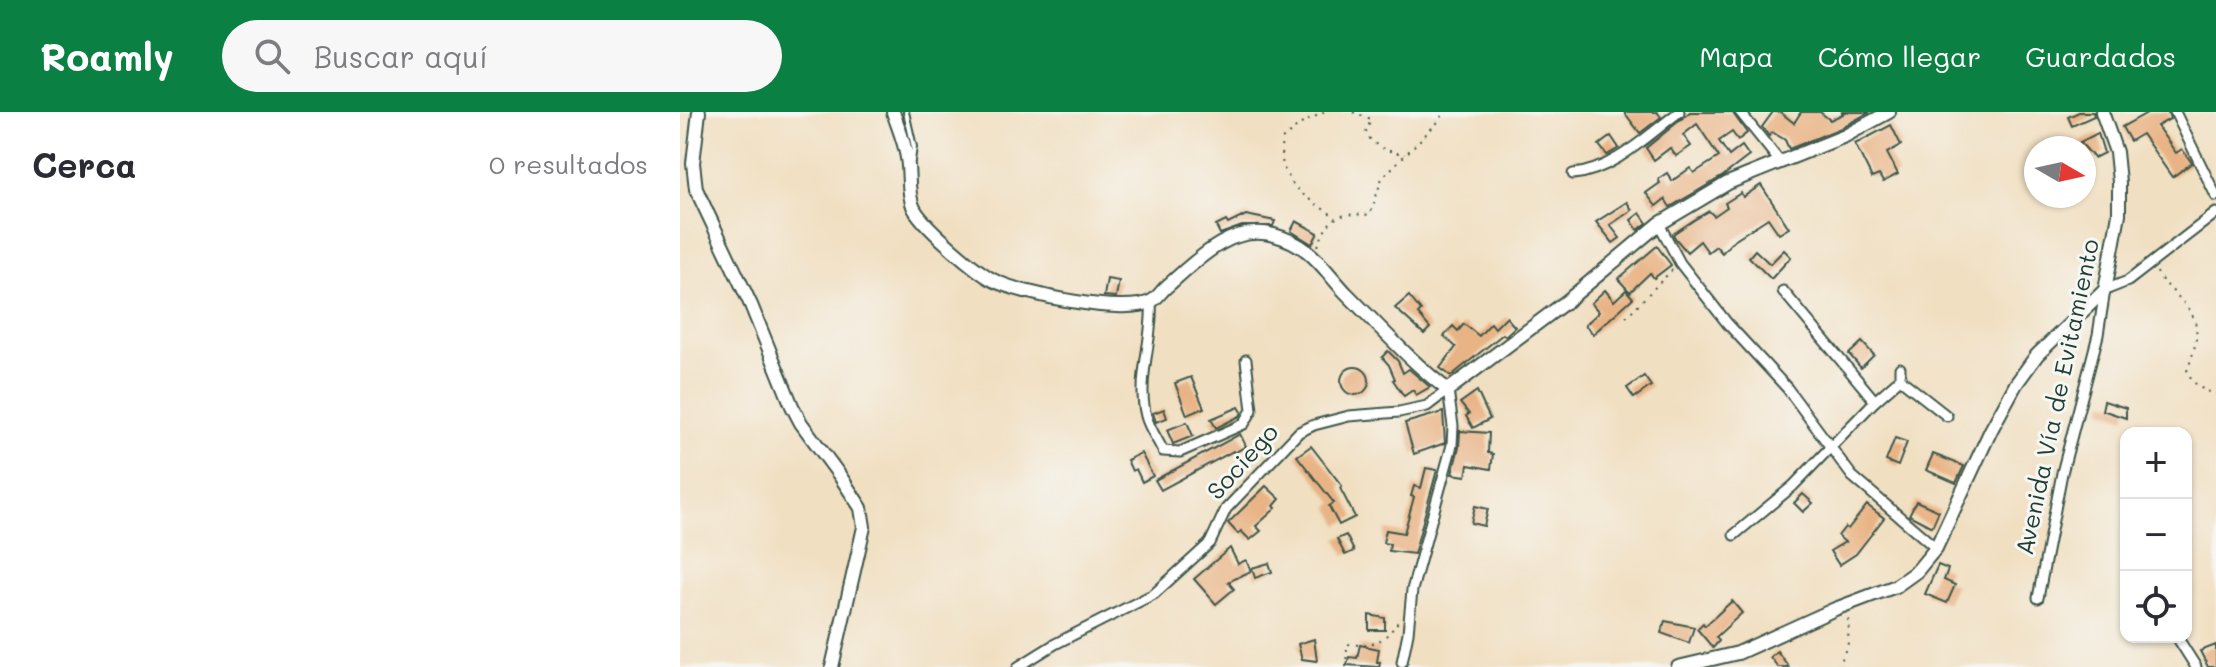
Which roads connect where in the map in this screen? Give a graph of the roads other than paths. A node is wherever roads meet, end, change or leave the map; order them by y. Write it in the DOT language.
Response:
graph roads {
  1 [pos="699,112"];
  2 [pos="893,112"];
  3 [pos="906,112"];
  4 [pos="1679,112"];
  5 [pos="1740,112"];
  6 [pos="1889,112"];
  7 [pos="2102,112"];
  8 [pos="2175,112"];
  9 [pos="1781,163"];
  10 [pos="1573,174"];
  11 [pos="910,187"];
  12 [pos="2216,196"];
  13 [pos="2216,213"];
  14 [pos="1659,224"];
  15 [pos="2105,290"];
  16 [pos="1783,291"];
  17 [pos="1151,302"];
  18 [pos="1246,360"];
  19 [pos="1900,368"];
  20 [pos="1900,379"];
  21 [pos="1448,390"];
  22 [pos="1875,401"];
  23 [pos="1947,416"];
  24 [pos="1831,448"];
  25 [pos="1734,535"];
  26 [pos="1936,548"];
  27 [pos="2038,598"];
  28 [pos="2181,643"];
  29 [pos="1402,662"];
  30 [pos="832,667"];
  31 [pos="1018,667"];
  32 [pos="1678,667"];
  33 [pos="2196,667"];
  1 -- 30 [label="main road"];
  2 -- 11 [label="main road"];
  3 -- 11 [label="lane"];
  4 -- 10 [label="street"];
  5 -- 9 [label="street"];
  6 -- 9 [label="main road"];
  7 -- 15 [label="main road, Avenida Vía de Evitamiento"];
  8 -- 12 [label="street"];
  9 -- 14 [label="main road"];
  11 -- 17 [label="main road"];
  13 -- 15 [label="street"];
  14 -- 21 [label="main road"];
  14 -- 24 [label="street"];
  15 -- 26 [label="main road"];
  15 -- 27 [label="street, Avenida Vía de Evitamiento"];
  16 -- 22 [label="street"];
  17 -- 18 [label="street"];
  17 -- 21 [label="main road"];
  19 -- 20 [label="street"];
  20 -- 22 [label="street"];
  20 -- 23 [label="street"];
  21 -- 29 [label="street"];
  21 -- 31 [label="street, Sociego"];
  22 -- 24 [label="street"];
  24 -- 25 [label="street"];
  24 -- 26 [label="street"];
  26 -- 32 [label="main road"];
  28 -- 33 [label="street"];
}
